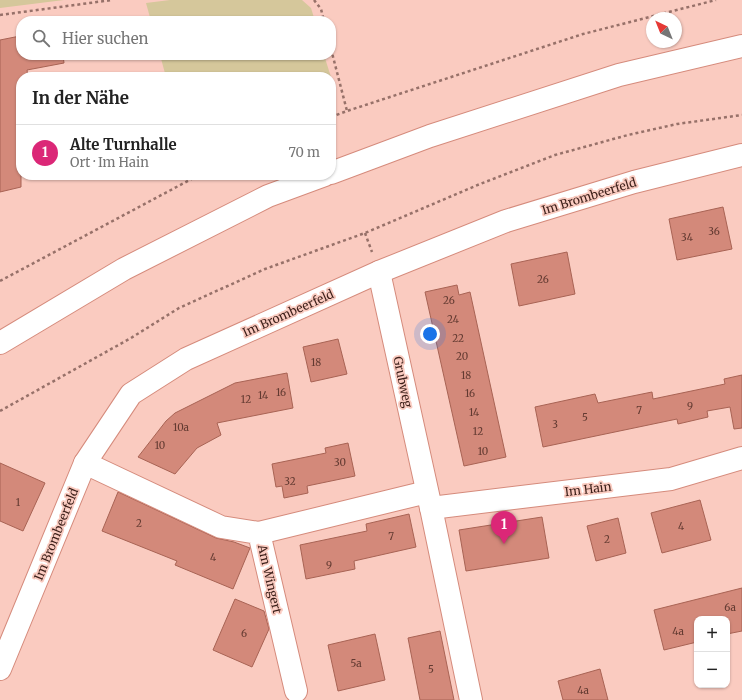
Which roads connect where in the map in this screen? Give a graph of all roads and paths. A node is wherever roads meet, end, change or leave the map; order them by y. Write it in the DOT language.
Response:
graph roads {
  1 [pos="112,0"];
  2 [pos="314,0"];
  3 [pos="716,0"];
  4 [pos="0,15"];
  5 [pos="323,16"];
  6 [pos="742,46"];
  7 [pos="334,60"];
  8 [pos="347,111"];
  9 [pos="336,115"];
  10 [pos="742,115"];
  11 [pos="742,155"];
  12 [pos="336,171"];
  13 [pos="191,180"];
  14 [pos="311,180"];
  15 [pos="379,272"];
  16 [pos="0,281"];
  17 [pos="0,343"];
  18 [pos="0,411"];
  19 [pos="742,458"];
  20 [pos="85,463"];
  21 [pos="429,500"];
  22 [pos="259,532"];
  23 [pos="0,669"];
  24 [pos="296,691"];
  25 [pos="471,700"];
  1 -- 4 [label="path"];
  2 -- 5 [label="path"];
  3 -- 8 [label="path"];
  6 -- 12 [label="street"];
  7 -- 8 [label="path"];
  8 -- 9 [label="path"];
  10 -- 18 [label="path"];
  11 -- 15 [label="street, Im Brombeerfeld"];
  13 -- 16 [label="path"];
  14 -- 17 [label="street"];
  15 -- 20 [label="street, Im Brombeerfeld"];
  15 -- 21 [label="street, Grubweg"];
  19 -- 21 [label="street, Im Hain"];
  20 -- 22 [label="street, Am Wingert"];
  20 -- 23 [label="street, Im Brombeerfeld"];
  21 -- 22 [label="street"];
  21 -- 25 [label="street, Grubweg"];
  22 -- 24 [label="street, Am Wingert"];
}
